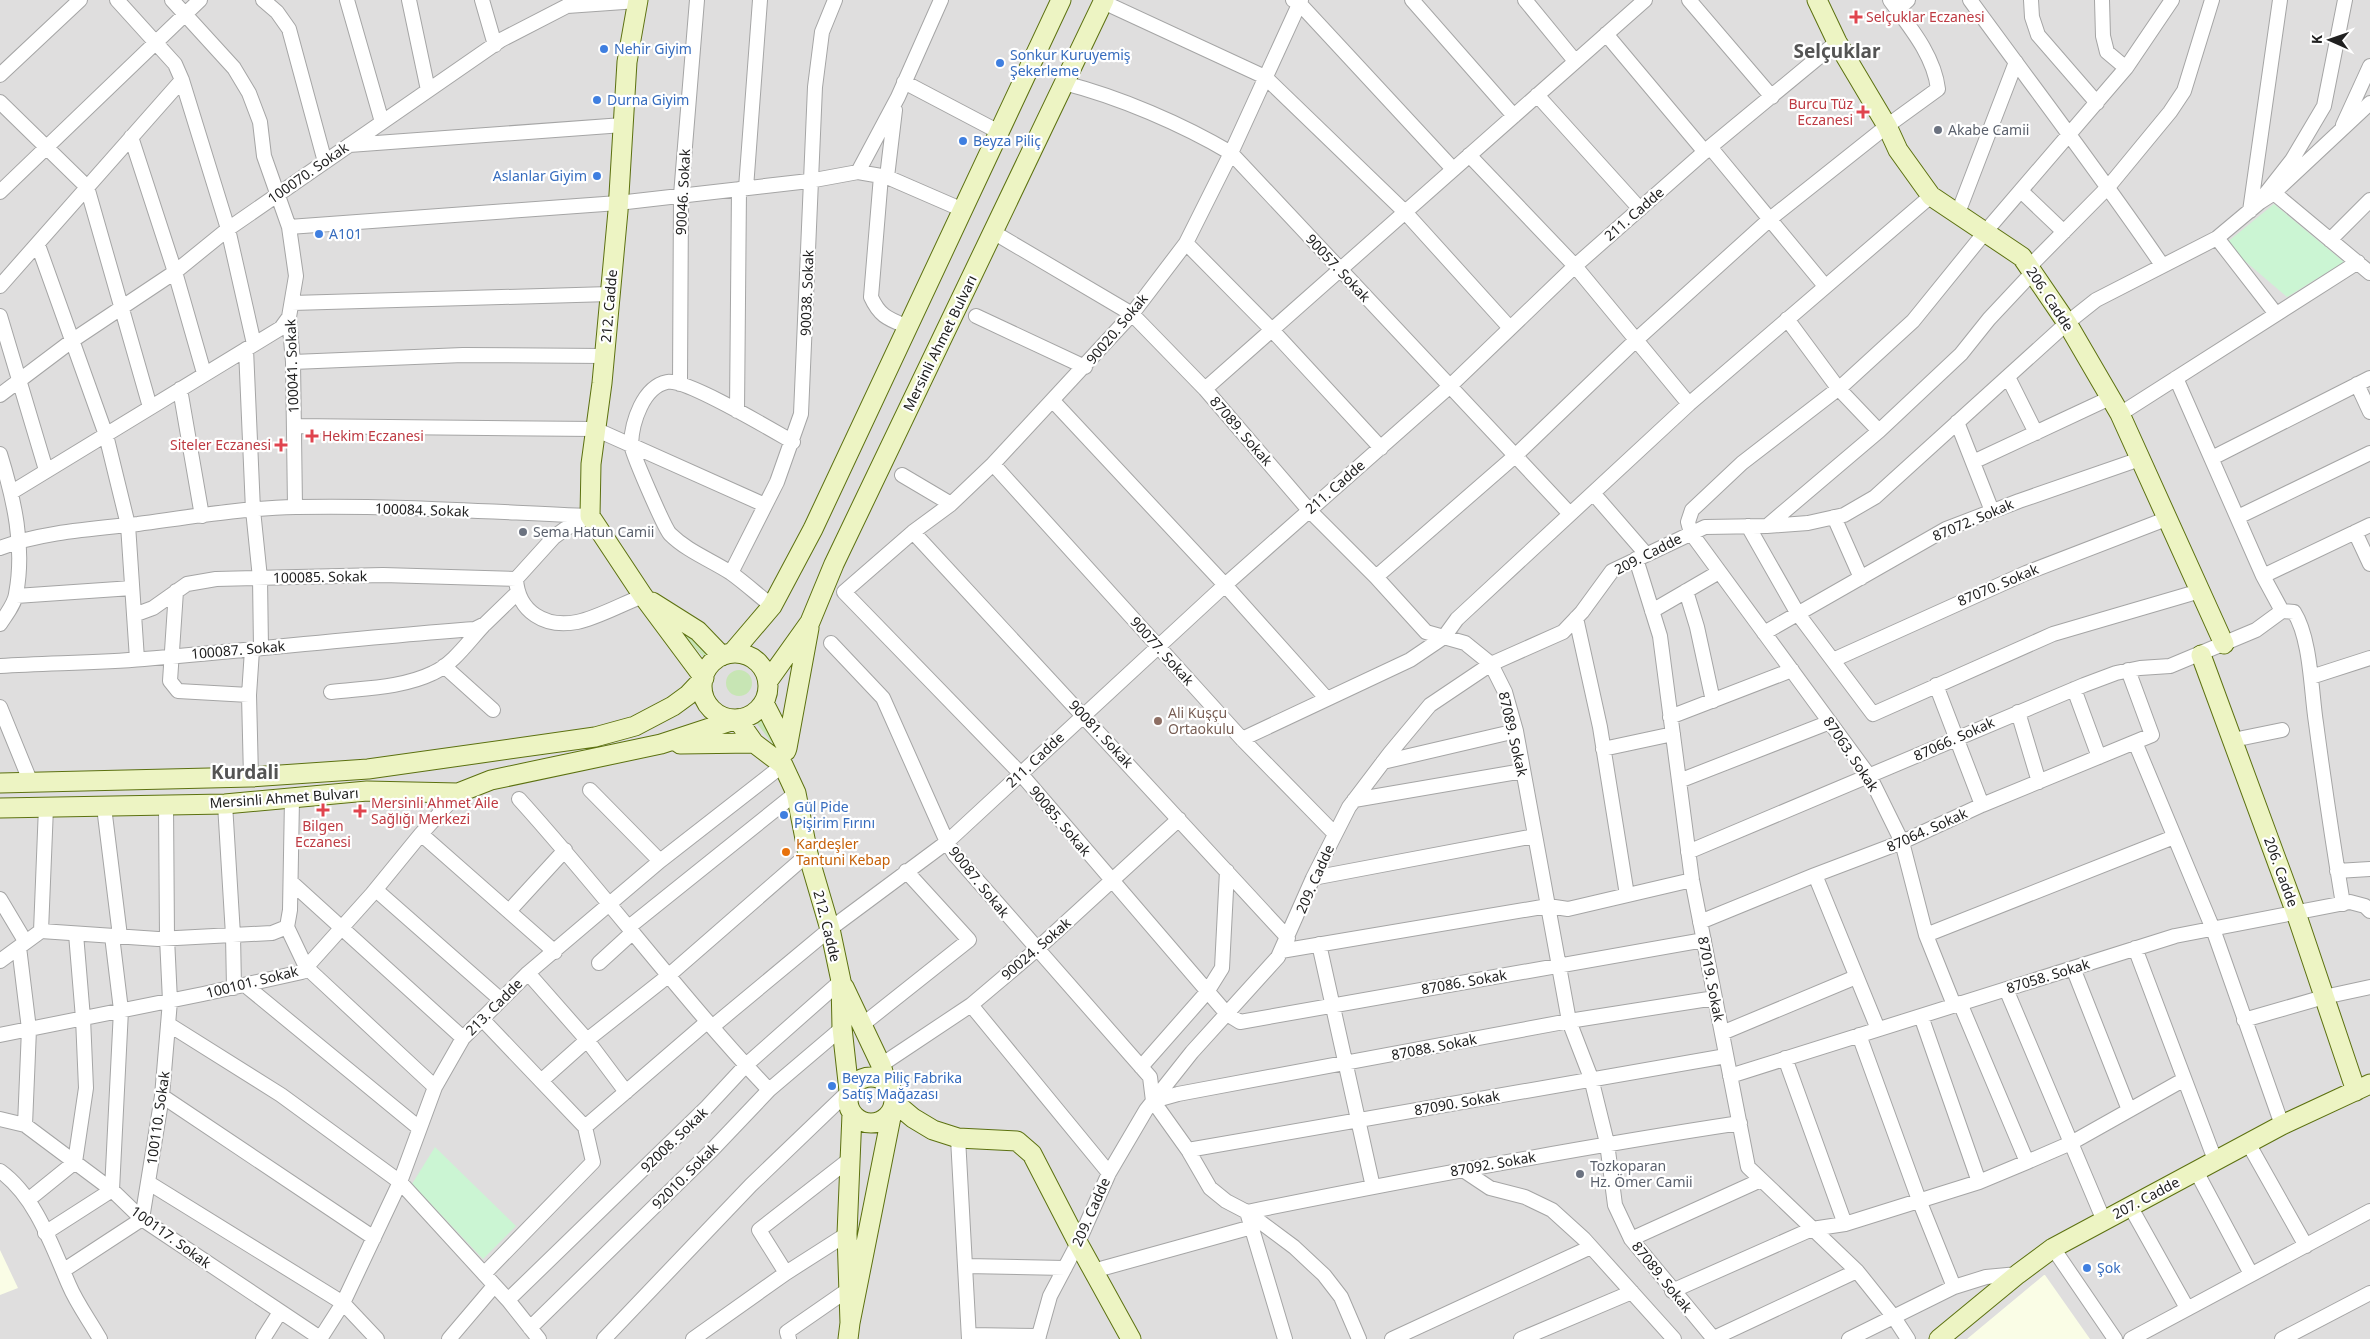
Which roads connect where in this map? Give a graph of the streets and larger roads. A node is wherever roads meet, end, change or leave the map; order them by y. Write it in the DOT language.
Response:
graph roads {
  1 [pos="80,0"];
  2 [pos="117,0"];
  3 [pos="172,0"];
  4 [pos="200,0"];
  5 [pos="263,0"];
  6 [pos="348,0"];
  7 [pos="409,0"];
  8 [pos="482,0"];
  9 [pos="638,0"];
  10 [pos="697,0"];
  11 [pos="760,0"];
  12 [pos="835,0"];
  13 [pos="941,0"];
  14 [pos="1061,0"];
  15 [pos="1525,0"];
  16 [pos="1689,0"];
  17 [pos="1818,0"];
  18 [pos="1908,0"];
  19 [pos="1970,0"];
  20 [pos="2031,0"];
  21 [pos="2102,0"];
  22 [pos="2172,0"];
  23 [pos="2212,0"];
  24 [pos="2280,0"];
  25 [pos="2345,0"];
  26 [pos="1104,1"];
  27 [pos="1297,1"];
  28 [pos="1640,1"];
  29 [pos="566,3"];
  30 [pos="1421,3"];
  31 [pos="1893,5"];
  32 [pos="186,15"];
  33 [pos="1606,34"];
  34 [pos="1837,42"];
  35 [pos="157,43"];
  36 [pos="495,45"];
  37 [pos="1576,61"];
  38 [pos="2016,62"];
  39 [pos="2370,66"];
  40 [pos="2126,68"];
  41 [pos="0,75"];
  42 [pos="1265,78"];
  43 [pos="182,80"];
  44 [pos="904,82"];
  45 [pos="1064,83"];
  46 [pos="428,90"];
  47 [pos="1537,95"];
  48 [pos="898,97"];
  49 [pos="1772,97"];
  50 [pos="0,102"];
  51 [pos="2097,103"];
  52 [pos="2370,103"];
  53 [pos="1514,116"];
  54 [pos="382,122"];
  55 [pos="623,125"];
  56 [pos="1887,126"];
  57 [pos="999,132"];
  58 [pos="2338,134"];
  59 [pos="2069,136"];
  60 [pos="131,137"];
  61 [pos="349,145"];
  62 [pos="45,147"];
  63 [pos="1707,149"];
  64 [pos="1231,152"];
  65 [pos="1469,156"];
  66 [pos="325,162"];
  67 [pos="1453,170"];
  68 [pos="858,172"];
  69 [pos="884,176"];
  70 [pos="809,181"];
  71 [pos="2109,186"];
  72 [pos="87,187"];
  73 [pos="743,188"];
  74 [pos="2021,191"];
  75 [pos="0,192"];
  76 [pos="2274,193"];
  77 [pos="277,195"];
  78 [pos="681,195"];
  79 [pos="1931,196"];
  80 [pos="2370,200"];
  81 [pos="618,202"];
  82 [pos="2255,206"];
  83 [pos="1640,209"];
  84 [pos="963,210"];
  85 [pos="1405,212"];
  86 [pos="1958,213"];
  87 [pos="1770,219"];
  88 [pos="288,226"];
  89 [pos="228,229"];
  90 [pos="993,232"];
  91 [pos="1986,232"];
  92 [pos="2064,232"];
  93 [pos="2217,238"];
  94 [pos="2330,240"];
  95 [pos="1186,243"];
  96 [pos="38,245"];
  97 [pos="2358,262"];
  98 [pos="2162,265"];
  99 [pos="1575,266"];
  100 [pos="1340,270"];
  101 [pos="2031,270"];
  102 [pos="175,272"];
  103 [pos="2370,273"];
  104 [pos="0,286"];
  105 [pos="1825,286"];
  106 [pos="610,294"];
  107 [pos="123,309"];
  108 [pos="290,310"];
  109 [pos="1132,314"];
  110 [pos="2276,314"];
  111 [pos="0,316"];
  112 [pos="976,316"];
  113 [pos="1787,319"];
  114 [pos="2067,323"];
  115 [pos="908,327"];
  116 [pos="1510,328"];
  117 [pos="1272,330"];
  118 [pos="73,340"];
  119 [pos="1636,340"];
  120 [pos="250,347"];
  121 [pos="604,356"];
  122 [pos="293,362"];
  123 [pos="1085,367"];
  124 [pos="204,373"];
  125 [pos="2008,377"];
  126 [pos="2176,378"];
  127 [pos="2370,378"];
  128 [pos="18,381"];
  129 [pos="680,384"];
  130 [pos="2357,384"];
  131 [pos="1449,387"];
  132 [pos="1838,388"];
  133 [pos="180,389"];
  134 [pos="1205,389"];
  135 [pos="0,395"];
  136 [pos="1053,401"];
  137 [pos="1689,404"];
  138 [pos="2115,406"];
  139 [pos="150,408"];
  140 [pos="738,411"];
  141 [pos="2370,412"];
  142 [pos="1958,422"];
  143 [pos="294,426"];
  144 [pos="595,429"];
  145 [pos="1879,431"];
  146 [pos="2036,433"];
  147 [pos="106,434"];
  148 [pos="793,442"];
  149 [pos="631,445"];
  150 [pos="1381,448"];
  151 [pos="2370,453"];
  152 [pos="0,454"];
  153 [pos="1515,456"];
  154 [pos="2212,458"];
  155 [pos="2140,459"];
  156 [pos="1973,462"];
  157 [pos="993,464"];
  158 [pos="46,470"];
  159 [pos="902,475"];
  160 [pos="12,492"];
  161 [pos="1593,493"];
  162 [pos="951,504"];
  163 [pos="765,505"];
  164 [pos="295,507"];
  165 [pos="1308,509"];
  166 [pos="253,510"];
  167 [pos="1992,511"];
  168 [pos="1570,514"];
  169 [pos="202,516"];
  170 [pos="590,516"];
  171 [pos="1834,517"];
  172 [pos="2238,517"];
  173 [pos="2166,519"];
  174 [pos="2370,524"];
  175 [pos="128,525"];
  176 [pos="1748,526"];
  177 [pos="1767,526"];
  178 [pos="913,532"];
  179 [pos="2355,532"];
  180 [pos="1691,533"];
  181 [pos="20,540"];
  182 [pos="0,548"];
  183 [pos="1641,557"];
  184 [pos="2370,564"];
  185 [pos="1719,572"];
  186 [pos="731,573"];
  187 [pos="2263,576"];
  188 [pos="1376,577"];
  189 [pos="260,578"];
  190 [pos="1862,578"];
  191 [pos="516,579"];
  192 [pos="1224,585"];
  193 [pos="132,588"];
  194 [pos="176,591"];
  195 [pos="1686,591"];
  196 [pos="2200,591"];
  197 [pos="844,592"];
  198 [pos="516,594"];
  199 [pos="16,596"];
  200 [pos="643,596"];
  201 [pos="772,606"];
  202 [pos="1652,611"];
  203 [pos="2282,611"];
  204 [pos="134,614"];
  205 [pos="1798,614"];
  206 [pos="1576,618"];
  207 [pos="810,622"];
  208 [pos="0,624"];
  209 [pos="480,626"];
  210 [pos="1764,633"];
  211 [pos="1444,637"];
  212 [pos="831,643"];
  213 [pos="2224,644"];
  214 [pos="1158,646"];
  215 [pos="257,649"];
  216 [pos="727,654"];
  217 [pos="2202,655"];
  218 [pos="171,656"];
  219 [pos="137,659"];
  220 [pos="1833,660"];
  221 [pos="2369,662"];
  222 [pos="1491,664"];
  223 [pos="0,666"];
  224 [pos="444,666"];
  225 [pos="1792,670"];
  226 [pos="2128,670"];
  227 [pos="2311,677"];
  228 [pos="704,678"];
  229 [pos="768,681"];
  230 [pos="1936,685"];
  231 [pos="2074,689"];
  232 [pos="331,692"];
  233 [pos="249,695"];
  234 [pos="1327,699"];
  235 [pos="1713,701"];
  236 [pos="764,703"];
  237 [pos="493,710"];
  238 [pos="2018,712"];
  239 [pos="2,714"];
  240 [pos="1083,715"];
  241 [pos="1670,717"];
  242 [pos="737,720"];
  243 [pos="1830,722"];
  244 [pos="2282,730"];
  245 [pos="1516,731"];
  246 [pos="1673,734"];
  247 [pos="1957,737"];
  248 [pos="1242,739"];
  249 [pos="2233,740"];
  250 [pos="2135,742"];
  251 [pos="754,743"];
  252 [pos="661,744"];
  253 [pos="1603,749"];
  254 [pos="785,756"];
  255 [pos="2099,757"];
  256 [pos="1383,762"];
  257 [pos="1523,771"];
  258 [pos="1020,773"];
  259 [pos="251,777"];
  260 [pos="1870,777"];
  261 [pos="1679,781"];
  262 [pos="2039,782"];
  263 [pos="0,783"];
  264 [pos="31,783"];
  265 [pos="590,790"];
  266 [pos="458,793"];
  267 [pos="796,793"];
  268 [pos="292,799"];
  269 [pos="519,799"];
  270 [pos="1354,800"];
  271 [pos="225,804"];
  272 [pos="166,805"];
  273 [pos="1982,805"];
  274 [pos="46,807"];
  275 [pos="104,807"];
  276 [pos="0,808"];
  277 [pos="1180,819"];
  278 [pos="421,834"];
  279 [pos="1335,834"];
  280 [pos="1535,836"];
  281 [pos="2174,837"];
  282 [pos="946,842"];
  283 [pos="1902,842"];
  284 [pos="565,850"];
  285 [pos="1688,852"];
  286 [pos="808,854"];
  287 [pos="660,861"];
  288 [pos="2370,869"];
  289 [pos="906,871"];
  290 [pos="1226,871"];
  291 [pos="2337,871"];
  292 [pos="1814,875"];
  293 [pos="1313,878"];
  294 [pos="1692,880"];
  295 [pos="1112,881"];
  296 [pos="291,882"];
  297 [pos="376,890"];
  298 [pos="1627,895"];
  299 [pos="0,899"];
  300 [pos="611,904"];
  301 [pos="2343,904"];
  302 [pos="1548,906"];
  303 [pos="510,910"];
  304 [pos="2370,911"];
  305 [pos="2296,913"];
  306 [pos="1700,922"];
  307 [pos="287,926"];
  308 [pos="342,928"];
  309 [pos="830,929"];
  310 [pos="2212,929"];
  311 [pos="631,930"];
  312 [pos="41,932"];
  313 [pos="76,934"];
  314 [pos="233,935"];
  315 [pos="116,936"];
  316 [pos="1926,936"];
  317 [pos="167,938"];
  318 [pos="1288,938"];
  319 [pos="1704,940"];
  320 [pos="22,944"];
  321 [pos="1319,944"];
  322 [pos="2135,948"];
  323 [pos="1036,950"];
  324 [pos="1282,950"];
  325 [pos="555,952"];
  326 [pos="0,961"];
  327 [pos="599,963"];
  328 [pos="1558,965"];
  329 [pos="306,967"];
  330 [pos="2073,968"];
  331 [pos="528,973"];
  332 [pos="668,976"];
  333 [pos="1856,977"];
  334 [pos="841,981"];
  335 [pos="239,986"];
  336 [pos="2370,987"];
  337 [pos="2006,989"];
  338 [pos="1207,992"];
  339 [pos="2324,997"];
  340 [pos="1715,998"];
  341 [pos="501,1000"];
  342 [pos="170,1001"];
  343 [pos="1957,1004"];
  344 [pos="972,1005"];
  345 [pos="1333,1005"];
  346 [pos="121,1010"];
  347 [pos="1227,1014"];
  348 [pos="1921,1016"];
  349 [pos="83,1018"];
  350 [pos="482,1019"];
  351 [pos="2244,1020"];
  352 [pos="1569,1021"];
  353 [pos="168,1024"];
  354 [pos="709,1025"];
  355 [pos="862,1025"];
  356 [pos="842,1028"];
  357 [pos="29,1029"];
  358 [pos="1878,1030"];
  359 [pos="1722,1033"];
  360 [pos="0,1035"];
  361 [pos="1859,1035"];
  362 [pos="463,1038"];
  363 [pos="587,1040"];
  364 [pos="1726,1056"];
  365 [pos="1785,1058"];
  366 [pos="1346,1063"];
  367 [pos="746,1065"];
  368 [pos="1141,1067"];
  369 [pos="883,1073"];
  370 [pos="1730,1076"];
  371 [pos="1591,1078"];
  372 [pos="2183,1080"];
  373 [pos="541,1081"];
  374 [pos="435,1087"];
  375 [pos="2363,1087"];
  376 [pos="769,1090"];
  377 [pos="849,1091"];
  378 [pos="626,1092"];
  379 [pos="162,1096"];
  380 [pos="1153,1101"];
  381 [pos="894,1102"];
  382 [pos="2129,1110"];
  383 [pos="852,1114"];
  384 [pos="0,1119"];
  385 [pos="1358,1120"];
  386 [pos="1740,1123"];
  387 [pos="25,1125"];
  388 [pos="2282,1125"];
  389 [pos="585,1127"];
  390 [pos="419,1128"];
  391 [pos="958,1138"];
  392 [pos="1607,1143"];
  393 [pos="2071,1143"];
  394 [pos="2248,1143"];
  395 [pos="1188,1150"];
  396 [pos="850,1158"];
  397 [pos="2215,1160"];
  398 [pos="75,1162"];
  399 [pos="2027,1162"];
  400 [pos="0,1170"];
  401 [pos="1463,1170"];
  402 [pos="2196,1171"];
  403 [pos="1109,1173"];
  404 [pos="1761,1180"];
  405 [pos="149,1182"];
  406 [pos="400,1182"];
  407 [pos="1979,1182"];
  408 [pos="1373,1187"];
  409 [pos="112,1190"];
  410 [pos="28,1200"];
  411 [pos="1919,1200"];
  412 [pos="2130,1206"];
  413 [pos="2370,1211"];
  414 [pos="1247,1212"];
  415 [pos="142,1219"];
  416 [pos="2104,1221"];
  417 [pos="1845,1224"];
  418 [pos="1252,1227"];
  419 [pos="1812,1229"];
  420 [pos="45,1233"];
  421 [pos="847,1234"];
  422 [pos="374,1238"];
  423 [pos="1631,1239"];
  424 [pos="1078,1243"];
  425 [pos="2306,1246"];
  426 [pos="1591,1247"];
  427 [pos="2053,1248"];
  428 [pos="966,1266"];
  429 [pos="1065,1268"];
  430 [pos="64,1270"];
  431 [pos="1093,1271"];
  432 [pos="1856,1271"];
  433 [pos="786,1273"];
  434 [pos="484,1274"];
  435 [pos="2018,1274"];
  436 [pos="2251,1274"];
  437 [pos="494,1286"];
  438 [pos="1954,1287"];
  439 [pos="849,1289"];
  440 [pos="1672,1290"];
  441 [pos="1632,1292"];
  442 [pos="2370,1293"];
  443 [pos="508,1300"];
  444 [pos="343,1303"];
  445 [pos="2187,1308"];
  446 [pos="280,1312"];
  447 [pos="1893,1316"];
  448 [pos="849,1331"];
  449 [pos="535,1334"];
  450 [pos="969,1337"];
  451 [pos="320,1338"];
  452 [pos="1038,1338"];
  453 [pos="100,1339"];
  454 [pos="263,1339"];
  455 [pos="377,1339"];
  456 [pos="449,1339"];
  457 [pos="604,1339"];
  458 [pos="693,1339"];
  459 [pos="789,1339"];
  460 [pos="1131,1339"];
  461 [pos="1284,1339"];
  462 [pos="1359,1339"];
  463 [pos="1392,1339"];
  464 [pos="1522,1339"];
  465 [pos="1674,1339"];
  466 [pos="1714,1339"];
  467 [pos="1850,1339"];
  468 [pos="1908,1339"];
  469 [pos="1939,1339"];
  470 [pos="2115,1339"];
  471 [pos="2131,1339"];
  472 [pos="2282,1339"];
  1 -- 41 [label="street"];
  2 -- 35 [label="street"];
  3 -- 32 [label="street, 100041. Sokak"];
  4 -- 32 [label="street"];
  5 -- 66 [label="street"];
  6 -- 54 [label="street"];
  7 -- 46 [label="street"];
  8 -- 36 [label="street"];
  9 -- 29 [label="street, 100070. Sokak"];
  9 -- 55 [label="street, 212. Cadde"];
  10 -- 78 [label="street, 90046. Sokak"];
  11 -- 73 [label="street"];
  12 -- 70 [label="street, 90038. Sokak"];
  13 -- 44 [label="street"];
  14 -- 57 [label="street"];
  15 -- 37 [label="street"];
  16 -- 49 [label="street"];
  17 -- 34 [label="street, 206. Cadde"];
  18 -- 31 [label="street"];
  19 -- 38 [label="street"];
  20 -- 51 [label="street"];
  21 -- 40 [label="street"];
  22 -- 40 [label="street"];
  23 -- 71 [label="street"];
  24 -- 82 [label="street"];
  25 -- 82 [label="street"];
  26 -- 42 [label="street"];
  26 -- 45 [label="street, Mersinli Ahmet Bulvarı"];
  27 -- 42 [label="street, 90020. Sokak"];
  27 -- 67 [label="street"];
  28 -- 33 [label="street"];
  29 -- 36 [label="street, 100070. Sokak"];
  30 -- 53 [label="street"];
  31 -- 56 [label="street"];
  32 -- 35 [label="street"];
  32 -- 77 [label="street, 100041. Sokak"];
  33 -- 37 [label="street"];
  33 -- 63 [label="street"];
  34 -- 49 [label="street, 211. Cadde"];
  34 -- 56 [label="street, 206. Cadde"];
  35 -- 43 [label="street"];
  35 -- 62 [label="street"];
  36 -- 46 [label="street, 100070. Sokak"];
  37 -- 47 [label="street"];
  38 -- 59 [label="street"];
  38 -- 86 [label="street"];
  39 -- 58 [label="street"];
  40 -- 51 [label="street"];
  42 -- 64 [label="street, 90020. Sokak"];
  42 -- 85 [label="street"];
  43 -- 60 [label="street"];
  43 -- 89 [label="street"];
  44 -- 48 [label="street"];
  44 -- 57 [label="street"];
  45 -- 64 [label="street, 90057. Sokak"];
  45 -- 90 [label="street, Mersinli Ahmet Bulvarı"];
  46 -- 54 [label="street, 100070. Sokak"];
  47 -- 53 [label="street"];
  47 -- 83 [label="street"];
  48 -- 68 [label="street"];
  48 -- 69 [label="street"];
  49 -- 63 [label="street, 211. Cadde"];
  50 -- 62 [label="street"];
  51 -- 59 [label="street"];
  52 -- 58 [label="street"];
  53 -- 65 [label="street"];
  54 -- 61 [label="street, 100070. Sokak"];
  55 -- 61 [label="street"];
  55 -- 81 [label="street, 212. Cadde"];
  56 -- 79 [label="street, 206. Cadde"];
  56 -- 87 [label="street"];
  57 -- 84 [label="street"];
  58 -- 76 [label="street"];
  59 -- 71 [label="street"];
  59 -- 74 [label="street"];
  60 -- 72 [label="street"];
  60 -- 102 [label="street"];
  61 -- 66 [label="street, 100070. Sokak"];
  62 -- 72 [label="street"];
  62 -- 75 [label="street"];
  63 -- 83 [label="street, 211. Cadde"];
  63 -- 87 [label="street"];
  64 -- 95 [label="street, 90020. Sokak"];
  64 -- 100 [label="street, 90057. Sokak"];
  65 -- 67 [label="street"];
  65 -- 99 [label="street"];
  66 -- 77 [label="street, 100070. Sokak"];
  67 -- 85 [label="street"];
  68 -- 69 [label="street"];
  68 -- 70 [label="street"];
  69 -- 84 [label="street"];
  69 -- 115 [label="street"];
  70 -- 73 [label="street"];
  70 -- 148 [label="street, 90038. Sokak"];
  71 -- 92 [label="street"];
  71 -- 98 [label="street"];
  72 -- 96 [label="street"];
  72 -- 107 [label="street"];
  73 -- 78 [label="street"];
  73 -- 140 [label="street"];
  74 -- 91 [label="street"];
  74 -- 92 [label="street"];
  76 -- 82 [label="street"];
  76 -- 94 [label="street"];
  77 -- 88 [label="street, 100041. Sokak"];
  77 -- 89 [label="street, 100070. Sokak"];
  78 -- 81 [label="street"];
  78 -- 129 [label="street, 90046. Sokak"];
  79 -- 86 [label="street, 206. Cadde"];
  79 -- 105 [label="street"];
  80 -- 94 [label="street"];
  81 -- 88 [label="street"];
  81 -- 106 [label="street, 212. Cadde"];
  82 -- 93 [label="street"];
  83 -- 99 [label="street, 211. Cadde"];
  84 -- 115 [label="street"];
  85 -- 100 [label="street"];
  85 -- 116 [label="street"];
  86 -- 91 [label="street, 206. Cadde"];
  87 -- 105 [label="street"];
  87 -- 119 [label="street"];
  88 -- 108 [label="street, 100041. Sokak"];
  89 -- 102 [label="street, 100070. Sokak"];
  89 -- 120 [label="street"];
  90 -- 109 [label="street, 87089. Sokak"];
  90 -- 207 [label="street, Mersinli Ahmet Bulvarı"];
  91 -- 101 [label="street, 206. Cadde"];
  91 -- 132 [label="street"];
  92 -- 101 [label="street"];
  93 -- 98 [label="street"];
  93 -- 110 [label="street"];
  94 -- 97 [label="street"];
  95 -- 109 [label="street, 90020. Sokak"];
  95 -- 117 [label="street"];
  96 -- 104 [label="street"];
  96 -- 118 [label="street"];
  97 -- 103 [label="street"];
  97 -- 110 [label="street"];
  98 -- 114 [label="street"];
  99 -- 116 [label="street, 211. Cadde"];
  99 -- 119 [label="street"];
  100 -- 117 [label="street"];
  100 -- 131 [label="street, 90057. Sokak"];
  101 -- 114 [label="street, 206. Cadde"];
  101 -- 145 [label="street"];
  102 -- 107 [label="street, 100070. Sokak"];
  102 -- 124 [label="street"];
  105 -- 113 [label="street"];
  106 -- 108 [label="street"];
  106 -- 121 [label="street, 212. Cadde"];
  107 -- 118 [label="street, 100070. Sokak"];
  107 -- 139 [label="street"];
  108 -- 120 [label="street"];
  108 -- 122 [label="street, 100041. Sokak"];
  109 -- 123 [label="street, 90020. Sokak"];
  109 -- 134 [label="street, 87089. Sokak"];
  110 -- 126 [label="street"];
  111 -- 128 [label="street"];
  112 -- 123 [label="street"];
  113 -- 132 [label="street"];
  113 -- 137 [label="street"];
  114 -- 125 [label="street"];
  114 -- 138 [label="street, 206. Cadde"];
  115 -- 201 [label="street"];
  116 -- 131 [label="street, 211. Cadde"];
  117 -- 134 [label="street"];
  117 -- 150 [label="street"];
  118 -- 128 [label="street, 100070. Sokak"];
  118 -- 147 [label="street"];
  119 -- 137 [label="street"];
  119 -- 153 [label="street"];
  120 -- 124 [label="street"];
  120 -- 166 [label="street"];
  121 -- 122 [label="street"];
  121 -- 144 [label="street, 212. Cadde"];
  122 -- 143 [label="street, 100041. Sokak"];
  123 -- 136 [label="street, 90020. Sokak"];
  124 -- 133 [label="street"];
  125 -- 142 [label="street"];
  125 -- 146 [label="street"];
  126 -- 138 [label="street"];
  126 -- 154 [label="street"];
  127 -- 130 [label="street"];
  128 -- 135 [label="street, 100070. Sokak"];
  128 -- 158 [label="street"];
  129 -- 140 [label="street"];
  129 -- 149 [label="street"];
  130 -- 141 [label="street"];
  130 -- 154 [label="street"];
  131 -- 150 [label="street, 211. Cadde"];
  131 -- 153 [label="street, 90057. Sokak"];
  132 -- 145 [label="street"];
  132 -- 180 [label="street"];
  133 -- 139 [label="street"];
  133 -- 169 [label="street"];
  134 -- 165 [label="street, 87089. Sokak"];
  136 -- 157 [label="street, 90020. Sokak"];
  136 -- 192 [label="street"];
  137 -- 161 [label="street"];
  138 -- 146 [label="street"];
  138 -- 155 [label="street, 206. Cadde"];
  139 -- 147 [label="street"];
  140 -- 148 [label="street"];
  142 -- 156 [label="street"];
  142 -- 171 [label="street"];
  143 -- 144 [label="street"];
  143 -- 164 [label="street, 100041. Sokak"];
  144 -- 149 [label="street"];
  144 -- 170 [label="street, 212. Cadde"];
  145 -- 177 [label="street"];
  146 -- 156 [label="street"];
  147 -- 158 [label="street"];
  147 -- 175 [label="street"];
  148 -- 163 [label="street, 90038. Sokak"];
  149 -- 163 [label="street"];
  149 -- 186 [label="street"];
  150 -- 165 [label="street, 211. Cadde"];
  151 -- 172 [label="street"];
  152 -- 160 [label="street"];
  153 -- 168 [label="street, 90057. Sokak"];
  153 -- 188 [label="street"];
  154 -- 172 [label="street"];
  155 -- 167 [label="street, 87072. Sokak"];
  155 -- 173 [label="street, 206. Cadde"];
  156 -- 167 [label="street"];
  157 -- 162 [label="street, 90020. Sokak"];
  157 -- 214 [label="street, 90077. Sokak"];
  158 -- 160 [label="street"];
  159 -- 162 [label="street"];
  160 -- 181 [label="street"];
  161 -- 168 [label="street"];
  161 -- 183 [label="street"];
  162 -- 178 [label="street, 90020. Sokak"];
  163 -- 186 [label="street, 90038. Sokak"];
  164 -- 166 [label="street, 100084. Sokak"];
  164 -- 170 [label="street, 100084. Sokak"];
  165 -- 188 [label="street, 87089. Sokak"];
  165 -- 192 [label="street, 211. Cadde"];
  166 -- 169 [label="street, 100084. Sokak"];
  166 -- 189 [label="street"];
  167 -- 190 [label="street, 87072. Sokak"];
  168 -- 211 [label="street"];
  169 -- 175 [label="street, 100084. Sokak"];
  170 -- 191 [label="street"];
  170 -- 200 [label="street"];
  171 -- 177 [label="street"];
  171 -- 190 [label="street"];
  172 -- 187 [label="street"];
  173 -- 196 [label="street, 206. Cadde"];
  173 -- 220 [label="street, 87070. Sokak"];
  174 -- 179 [label="street"];
  175 -- 181 [label="street, 100084. Sokak"];
  175 -- 193 [label="street"];
  176 -- 177 [label="street"];
  176 -- 180 [label="street, 209. Cadde"];
  176 -- 205 [label="street"];
  178 -- 197 [label="street, 90020. Sokak"];
  178 -- 240 [label="street, 90081. Sokak"];
  179 -- 184 [label="street"];
  179 -- 187 [label="street"];
  180 -- 183 [label="street, 209. Cadde"];
  180 -- 185 [label="street, 87063. Sokak"];
  181 -- 182 [label="street, 100084. Sokak"];
  181 -- 199 [label="street"];
  183 -- 202 [label="street, 87019. Sokak"];
  183 -- 206 [label="street, 209. Cadde"];
  185 -- 195 [label="street"];
  185 -- 210 [label="street, 87063. Sokak"];
  186 -- 201 [label="street"];
  187 -- 203 [label="street"];
  188 -- 211 [label="street, 87089. Sokak"];
  189 -- 191 [label="street, 100085. Sokak"];
  189 -- 194 [label="street, 100085. Sokak"];
  189 -- 215 [label="street"];
  190 -- 205 [label="street, 87072. Sokak"];
  191 -- 198 [label="street"];
  192 -- 214 [label="street, 211. Cadde"];
  192 -- 234 [label="street"];
  193 -- 199 [label="street"];
  193 -- 204 [label="street"];
  194 -- 204 [label="street, 100085. Sokak"];
  194 -- 218 [label="street"];
  195 -- 202 [label="street"];
  195 -- 235 [label="street"];
  196 -- 213 [label="street, 206. Cadde"];
  196 -- 230 [label="street"];
  197 -- 258 [label="street, 90085. Sokak"];
  198 -- 200 [label="street"];
  198 -- 209 [label="street"];
  199 -- 208 [label="street"];
  200 -- 216 [label="street"];
  200 -- 228 [label="street"];
  201 -- 216 [label="street"];
  202 -- 241 [label="street, 87019. Sokak"];
  203 -- 213 [label="street, 87066. Sokak"];
  203 -- 227 [label="street"];
  204 -- 219 [label="street"];
  205 -- 210 [label="street, 87072. Sokak"];
  205 -- 220 [label="street"];
  206 -- 222 [label="street, 209. Cadde"];
  206 -- 253 [label="street"];
  207 -- 229 [label="street, Mersinli Ahmet Bulvarı"];
  207 -- 254 [label="street"];
  209 -- 215 [label="street, 100087. Sokak"];
  209 -- 224 [label="street"];
  210 -- 225 [label="street, 87063. Sokak"];
  211 -- 222 [label="street, 87089. Sokak"];
  211 -- 234 [label="street"];
  212 -- 282 [label="street, 90087. Sokak"];
  213 -- 217 [label="street, 87066. Sokak"];
  214 -- 240 [label="street, 211. Cadde"];
  214 -- 248 [label="street, 90077. Sokak"];
  215 -- 218 [label="street, 100087. Sokak"];
  215 -- 233 [label="street"];
  216 -- 228 [label="street"];
  216 -- 229 [label="street"];
  217 -- 226 [label="street, 87066. Sokak"];
  217 -- 249 [label="street, 206. Cadde"];
  218 -- 219 [label="street, 100087. Sokak"];
  218 -- 233 [label="street"];
  219 -- 223 [label="street, 100087. Sokak"];
  220 -- 230 [label="street"];
  221 -- 227 [label="street"];
  222 -- 245 [label="street, 87089. Sokak"];
  222 -- 256 [label="street, 209. Cadde"];
  224 -- 232 [label="street"];
  224 -- 237 [label="street"];
  225 -- 235 [label="street"];
  225 -- 243 [label="street, 87063. Sokak"];
  226 -- 231 [label="street, 87066. Sokak"];
  226 -- 250 [label="street, 87064. Sokak"];
  227 -- 291 [label="street"];
  228 -- 242 [label="street"];
  228 -- 259 [label="street, Mersinli Ahmet Bulvarı"];
  229 -- 236 [label="street"];
  230 -- 247 [label="street"];
  231 -- 238 [label="street, 87066. Sokak"];
  231 -- 255 [label="street"];
  233 -- 259 [label="street"];
  234 -- 248 [label="street"];
  235 -- 241 [label="street"];
  236 -- 242 [label="street"];
  236 -- 254 [label="street, 212. Cadde"];
  238 -- 247 [label="street, 87066. Sokak"];
  238 -- 262 [label="street"];
  239 -- 264 [label="street"];
  240 -- 258 [label="street, 211. Cadde"];
  240 -- 277 [label="street, 90081. Sokak"];
  241 -- 246 [label="street, 87019. Sokak"];
  242 -- 251 [label="street"];
  242 -- 252 [label="street, Mersinli Ahmet Bulvarı"];
  243 -- 260 [label="street, 87063. Sokak"];
  243 -- 261 [label="street"];
  244 -- 249 [label="street"];
  245 -- 256 [label="street"];
  245 -- 257 [label="street, 87089. Sokak"];
  246 -- 253 [label="street"];
  246 -- 261 [label="street, 87019. Sokak"];
  247 -- 260 [label="street, 87066. Sokak"];
  247 -- 273 [label="street"];
  248 -- 279 [label="street, 90077. Sokak"];
  249 -- 305 [label="street, 206. Cadde"];
  250 -- 255 [label="street, 87064. Sokak"];
  250 -- 281 [label="street"];
  251 -- 252 [label="street"];
  251 -- 254 [label="street"];
  252 -- 266 [label="street, Mersinli Ahmet Bulvarı"];
  253 -- 298 [label="street"];
  254 -- 267 [label="street, 212. Cadde"];
  254 -- 287 [label="street, 213. Cadde"];
  255 -- 262 [label="street, 87064. Sokak"];
  256 -- 270 [label="street, 209. Cadde"];
  257 -- 270 [label="street"];
  257 -- 280 [label="street, 87089. Sokak"];
  258 -- 282 [label="street, 211. Cadde"];
  258 -- 295 [label="street, 90085. Sokak"];
  259 -- 264 [label="street, Mersinli Ahmet Bulvarı"];
  260 -- 283 [label="street, 87063. Sokak"];
  260 -- 285 [label="street, 87066. Sokak"];
  261 -- 285 [label="street, 87019. Sokak"];
  262 -- 273 [label="street, 87064. Sokak"];
  263 -- 264 [label="street, Mersinli Ahmet Bulvarı"];
  265 -- 287 [label="street"];
  266 -- 268 [label="street, Mersinli Ahmet Bulvarı"];
  266 -- 278 [label="street, 100101. Sokak"];
  267 -- 286 [label="street, 212. Cadde"];
  267 -- 311 [label="street"];
  268 -- 271 [label="street, Mersinli Ahmet Bulvarı"];
  268 -- 296 [label="street"];
  269 -- 284 [label="street"];
  270 -- 279 [label="street, 209. Cadde"];
  271 -- 272 [label="street, Mersinli Ahmet Bulvarı"];
  271 -- 314 [label="street"];
  272 -- 275 [label="street, Mersinli Ahmet Bulvarı"];
  272 -- 317 [label="street, 100110. Sokak"];
  273 -- 283 [label="street, 87064. Sokak"];
  274 -- 275 [label="street, Mersinli Ahmet Bulvarı"];
  274 -- 276 [label="street, Mersinli Ahmet Bulvarı"];
  274 -- 312 [label="street"];
  275 -- 315 [label="street"];
  277 -- 290 [label="street, 90081. Sokak"];
  277 -- 295 [label="street, 90024. Sokak"];
  278 -- 297 [label="street, 100101. Sokak"];
  278 -- 303 [label="street"];
  279 -- 293 [label="street, 209. Cadde"];
  280 -- 293 [label="street"];
  280 -- 302 [label="street, 87089. Sokak"];
  281 -- 310 [label="street"];
  281 -- 316 [label="street"];
  282 -- 289 [label="street, 211. Cadde"];
  282 -- 323 [label="street, 90087. Sokak"];
  283 -- 292 [label="street, 87064. Sokak"];
  283 -- 316 [label="street, 87063. Sokak"];
  284 -- 300 [label="street"];
  284 -- 303 [label="street"];
  285 -- 294 [label="street, 87019. Sokak"];
  286 -- 309 [label="street, 212. Cadde"];
  286 -- 332 [label="street"];
  287 -- 300 [label="street, 213. Cadde"];
  288 -- 291 [label="street"];
  289 -- 309 [label="street, 211. Cadde"];
  289 -- 355 [label="street"];
  290 -- 318 [label="street, 90081. Sokak"];
  290 -- 338 [label="street"];
  291 -- 301 [label="street"];
  292 -- 306 [label="street, 87064. Sokak"];
  292 -- 333 [label="street"];
  293 -- 318 [label="street, 209. Cadde"];
  294 -- 298 [label="street"];
  294 -- 306 [label="street, 87019. Sokak"];
  295 -- 323 [label="street, 90024. Sokak"];
  295 -- 338 [label="street, 90085. Sokak"];
  296 -- 307 [label="street"];
  296 -- 308 [label="street"];
  297 -- 308 [label="street, 100101. Sokak"];
  297 -- 341 [label="street"];
  298 -- 302 [label="street"];
  299 -- 320 [label="street"];
  300 -- 311 [label="street"];
  300 -- 325 [label="street, 213. Cadde"];
  301 -- 304 [label="street, 87058. Sokak"];
  301 -- 305 [label="street, 87058. Sokak"];
  302 -- 321 [label="street"];
  302 -- 328 [label="street, 87089. Sokak"];
  303 -- 325 [label="street"];
  305 -- 310 [label="street, 87058. Sokak"];
  305 -- 339 [label="street, 206. Cadde"];
  306 -- 319 [label="street, 87019. Sokak"];
  307 -- 314 [label="street"];
  307 -- 329 [label="street"];
  308 -- 329 [label="street, 100101. Sokak"];
  308 -- 362 [label="street"];
  309 -- 334 [label="street, 212. Cadde"];
  309 -- 354 [label="street, 211. Cadde"];
  310 -- 322 [label="street, 87058. Sokak"];
  310 -- 351 [label="street"];
  311 -- 327 [label="street"];
  311 -- 332 [label="street"];
  312 -- 313 [label="street"];
  312 -- 320 [label="street"];
  313 -- 315 [label="street"];
  313 -- 349 [label="street"];
  314 -- 317 [label="street"];
  314 -- 335 [label="street"];
  315 -- 317 [label="street"];
  315 -- 346 [label="street"];
  316 -- 343 [label="street, 87063. Sokak"];
  317 -- 342 [label="street, 100110. Sokak"];
  318 -- 324 [label="street, 209. Cadde"];
  319 -- 328 [label="street, 87086. Sokak"];
  319 -- 340 [label="street, 87019. Sokak"];
  320 -- 326 [label="street"];
  320 -- 357 [label="street"];
  321 -- 324 [label="street"];
  321 -- 345 [label="street"];
  322 -- 330 [label="street, 87058. Sokak"];
  322 -- 372 [label="street"];
  323 -- 344 [label="street, 90024. Sokak"];
  323 -- 368 [label="street, 90087. Sokak"];
  324 -- 347 [label="street, 209. Cadde"];
  325 -- 331 [label="street, 213. Cadde"];
  328 -- 345 [label="street, 87086. Sokak"];
  328 -- 352 [label="street, 87089. Sokak"];
  329 -- 335 [label="street, 100101. Sokak"];
  329 -- 374 [label="street"];
  330 -- 337 [label="street, 87058. Sokak"];
  330 -- 382 [label="street"];
  331 -- 341 [label="street, 213. Cadde"];
  331 -- 363 [label="street"];
  332 -- 354 [label="street"];
  332 -- 363 [label="street"];
  333 -- 358 [label="street"];
  333 -- 359 [label="street"];
  334 -- 355 [label="street"];
  334 -- 356 [label="street, 212. Cadde"];
  334 -- 367 [label="street, 92008. Sokak"];
  335 -- 342 [label="street, 100101. Sokak"];
  335 -- 390 [label="street"];
  336 -- 339 [label="street"];
  337 -- 343 [label="street, 87058. Sokak"];
  337 -- 393 [label="street"];
  338 -- 347 [label="street, 90085. Sokak"];
  338 -- 368 [label="street"];
  339 -- 351 [label="street"];
  339 -- 375 [label="street, 206. Cadde"];
  340 -- 352 [label="street, 87088. Sokak"];
  340 -- 359 [label="street, 87019. Sokak"];
  341 -- 350 [label="street, 213. Cadde"];
  342 -- 346 [label="street, 100101. Sokak"];
  342 -- 353 [label="street, 100110. Sokak"];
  343 -- 348 [label="street, 87058. Sokak"];
  343 -- 399 [label="street, 87063. Sokak"];
  344 -- 369 [label="street, 90024. Sokak"];
  344 -- 403 [label="street"];
  345 -- 347 [label="street, 87086. Sokak"];
  345 -- 366 [label="street"];
  346 -- 349 [label="street, 100101. Sokak"];
  346 -- 409 [label="street"];
  347 -- 380 [label="street, 209. Cadde"];
  348 -- 358 [label="street, 87058. Sokak"];
  348 -- 407 [label="street"];
  349 -- 357 [label="street, 100101. Sokak"];
  349 -- 398 [label="street"];
  350 -- 362 [label="street, 213. Cadde"];
  350 -- 373 [label="street"];
  351 -- 388 [label="street"];
  352 -- 366 [label="street, 87088. Sokak"];
  352 -- 371 [label="street, 87089. Sokak"];
  353 -- 379 [label="street, 100110. Sokak"];
  353 -- 406 [label="street"];
  354 -- 367 [label="street"];
  354 -- 378 [label="street, 211. Cadde"];
  355 -- 369 [label="street"];
  356 -- 376 [label="street, 92010. Sokak"];
  356 -- 377 [label="street, 212. Cadde"];
  357 -- 360 [label="street, 100101. Sokak"];
  357 -- 387 [label="street"];
  358 -- 361 [label="street, 87058. Sokak"];
  359 -- 364 [label="street, 87019. Sokak"];
  361 -- 365 [label="street, 87058. Sokak"];
  361 -- 411 [label="street"];
  362 -- 374 [label="street, 213. Cadde"];
  363 -- 373 [label="street"];
  363 -- 378 [label="street"];
  364 -- 370 [label="street, 87019. Sokak"];
  364 -- 371 [label="street, 87090. Sokak"];
  365 -- 370 [label="street, 87058. Sokak"];
  365 -- 417 [label="street"];
  366 -- 380 [label="street, 87088. Sokak"];
  366 -- 385 [label="street"];
  367 -- 376 [label="street"];
  367 -- 443 [label="street, 92008. Sokak"];
  368 -- 380 [label="street, 90087. Sokak"];
  369 -- 377 [label="street"];
  369 -- 381 [label="street"];
  370 -- 386 [label="street, 87019. Sokak"];
  371 -- 385 [label="street, 87090. Sokak"];
  371 -- 392 [label="street, 87089. Sokak"];
  372 -- 382 [label="street"];
  372 -- 397 [label="street"];
  373 -- 389 [label="street"];
  374 -- 390 [label="street, 213. Cadde"];
  375 -- 388 [label="street, 207. Cadde"];
  376 -- 449 [label="street, 92010. Sokak"];
  377 -- 383 [label="street"];
  377 -- 457 [label="street"];
  378 -- 389 [label="street, 211. Cadde"];
  379 -- 405 [label="street, 100110. Sokak"];
  379 -- 422 [label="street"];
  380 -- 395 [label="street"];
  380 -- 403 [label="street, 209. Cadde"];
  381 -- 383 [label="street"];
  381 -- 391 [label="street"];
  381 -- 448 [label="street"];
  382 -- 393 [label="street"];
  383 -- 396 [label="street"];
  384 -- 387 [label="street, 100117. Sokak"];
  385 -- 395 [label="street, 87090. Sokak"];
  385 -- 408 [label="street"];
  386 -- 392 [label="street, 87092. Sokak"];
  386 -- 404 [label="street, 87019. Sokak"];
  387 -- 398 [label="street, 100117. Sokak"];
  388 -- 394 [label="street, 207. Cadde"];
  389 -- 434 [label="street"];
  390 -- 406 [label="street, 213. Cadde"];
  391 -- 424 [label="street"];
  391 -- 428 [label="street"];
  392 -- 401 [label="street, 87092. Sokak"];
  392 -- 423 [label="street, 87089. Sokak"];
  393 -- 399 [label="street"];
  393 -- 416 [label="street"];
  394 -- 397 [label="street, 207. Cadde"];
  394 -- 425 [label="street"];
  395 -- 414 [label="street"];
  396 -- 421 [label="street"];
  396 -- 433 [label="street"];
  397 -- 402 [label="street, 207. Cadde"];
  398 -- 409 [label="street, 100117. Sokak"];
  398 -- 410 [label="street"];
  399 -- 407 [label="street"];
  400 -- 410 [label="street"];
  401 -- 408 [label="street, 87092. Sokak"];
  401 -- 426 [label="street"];
  402 -- 412 [label="street, 207. Cadde"];
  402 -- 436 [label="street"];
  403 -- 424 [label="street, 209. Cadde"];
  404 -- 419 [label="street, 87019. Sokak"];
  404 -- 423 [label="street"];
  405 -- 415 [label="street, 100110. Sokak"];
  405 -- 444 [label="street"];
  406 -- 422 [label="street, 213. Cadde"];
  406 -- 434 [label="street"];
  407 -- 411 [label="street"];
  408 -- 414 [label="street, 87092. Sokak"];
  409 -- 415 [label="street, 100117. Sokak"];
  409 -- 420 [label="street"];
  410 -- 420 [label="street"];
  411 -- 417 [label="street"];
  411 -- 438 [label="street"];
  412 -- 416 [label="street, 207. Cadde"];
  412 -- 445 [label="street"];
  413 -- 425 [label="street"];
  414 -- 418 [label="street"];
  414 -- 462 [label="street"];
  415 -- 430 [label="street"];
  415 -- 446 [label="street, 100117. Sokak"];
  416 -- 427 [label="street, 207. Cadde"];
  417 -- 419 [label="street"];
  418 -- 431 [label="street"];
  418 -- 461 [label="street"];
  419 -- 432 [label="street, 87019. Sokak"];
  419 -- 440 [label="street"];
  420 -- 430 [label="street"];
  421 -- 433 [label="street"];
  421 -- 439 [label="street"];
  422 -- 444 [label="street, 213. Cadde"];
  423 -- 440 [label="street, 87089. Sokak"];
  424 -- 429 [label="street, 209. Cadde"];
  424 -- 431 [label="street"];
  425 -- 436 [label="street"];
  426 -- 441 [label="street"];
  426 -- 463 [label="street"];
  427 -- 435 [label="street, 207. Cadde"];
  427 -- 470 [label="street"];
  428 -- 429 [label="street"];
  428 -- 450 [label="street"];
  429 -- 452 [label="street, 209. Cadde"];
  430 -- 453 [label="street"];
  431 -- 460 [label="street"];
  432 -- 447 [label="street, 87019. Sokak"];
  432 -- 466 [label="street"];
  433 -- 458 [label="street"];
  434 -- 437 [label="street"];
  435 -- 438 [label="street"];
  435 -- 469 [label="street, 207. Cadde"];
  436 -- 445 [label="street"];
  437 -- 443 [label="street"];
  437 -- 456 [label="street"];
  438 -- 447 [label="street"];
  439 -- 448 [label="street"];
  439 -- 459 [label="street"];
  440 -- 466 [label="street, 87089. Sokak"];
  441 -- 464 [label="street"];
  441 -- 465 [label="street"];
  442 -- 472 [label="street"];
  443 -- 449 [label="street"];
  444 -- 451 [label="street, 213. Cadde"];
  444 -- 455 [label="street"];
  445 -- 471 [label="street"];
  446 -- 451 [label="street, 100117. Sokak"];
  446 -- 454 [label="street"];
  447 -- 467 [label="street"];
  447 -- 468 [label="street, 87019. Sokak"];
  450 -- 452 [label="street"];
}
